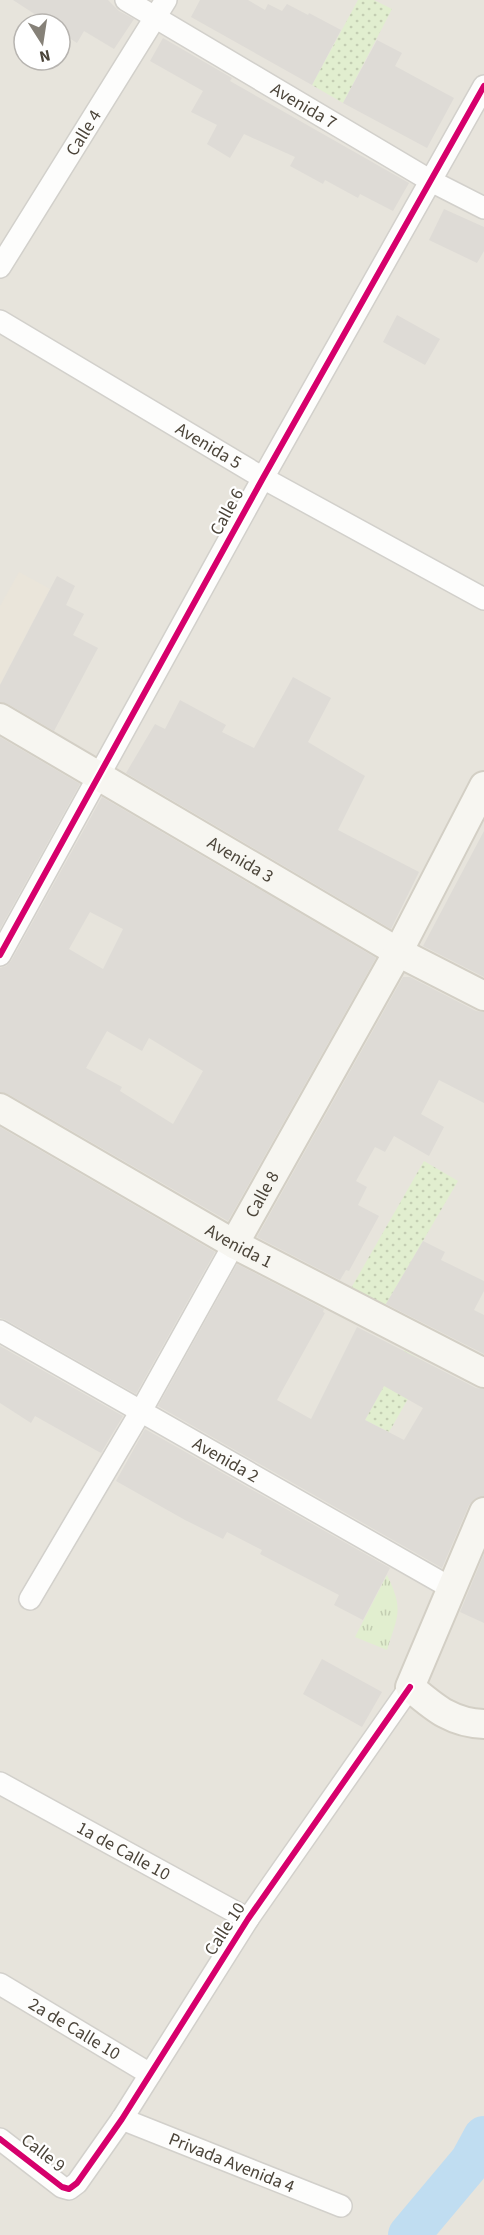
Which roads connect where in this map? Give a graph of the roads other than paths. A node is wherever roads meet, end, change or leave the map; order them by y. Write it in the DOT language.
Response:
graph roads {
  1 [pos="126,0"];
  2 [pos="161,9"];
  3 [pos="484,86"];
  4 [pos="431,181"];
  5 [pos="484,208"];
  6 [pos="0,267"];
  7 [pos="0,321"];
  8 [pos="264,478"];
  9 [pos="484,599"];
  10 [pos="0,718"];
  11 [pos="99,775"];
  12 [pos="484,786"];
  13 [pos="398,952"];
  14 [pos="0,955"];
  15 [pos="484,996"];
  16 [pos="0,1108"];
  17 [pos="234,1244"];
  18 [pos="0,1331"];
  19 [pos="484,1373"];
  20 [pos="141,1411"];
  21 [pos="484,1512"];
  22 [pos="451,1588"];
  23 [pos="30,1599"];
  24 [pos="410,1687"];
  25 [pos="484,1724"];
  26 [pos="0,1783"];
  27 [pos="248,1919"];
  28 [pos="0,1984"];
  29 [pos="150,2074"];
  30 [pos="122,2120"];
  31 [pos="0,2139"];
  32 [pos="69,2189"];
  33 [pos="341,2206"];
  1 -- 2 [label="street, Avenida 7"];
  2 -- 4 [label="street, Avenida 7"];
  2 -- 6 [label="street, Calle 4"];
  3 -- 4 [label="street, Calle 6"];
  4 -- 5 [label="street, Avenida 7"];
  4 -- 8 [label="street, Calle 6"];
  7 -- 8 [label="street, Avenida 5"];
  8 -- 9 [label="street, Avenida 5"];
  8 -- 11 [label="street, Calle 6"];
  10 -- 11 [label="main road, Avenida 3"];
  11 -- 13 [label="main road, Avenida 3"];
  11 -- 14 [label="street, Calle 6"];
  12 -- 13 [label="main road, Calle 8"];
  13 -- 15 [label="main road, Avenida 3"];
  13 -- 17 [label="main road, Calle 8"];
  16 -- 17 [label="main road, Avenida 1"];
  17 -- 19 [label="main road, Avenida 1"];
  17 -- 20 [label="street, Calle 8"];
  18 -- 20 [label="street, Avenida 2"];
  20 -- 22 [label="street, Avenida 2"];
  20 -- 23 [label="street, Calle 8"];
  21 -- 22 [label="main road, Calle 10"];
  22 -- 24 [label="main road, Calle 10"];
  24 -- 25 [label="main road"];
  24 -- 27 [label="street, Calle 10"];
  26 -- 27 [label="street, 1a de Calle 10"];
  27 -- 29 [label="street, Calle 10"];
  28 -- 29 [label="street, 2a de Calle 10"];
  29 -- 30 [label="street, Calle 10"];
  30 -- 32 [label="street, Calle 10"];
  30 -- 33 [label="street, Privada Avenida 4"];
  31 -- 32 [label="street, Calle 9"];
}
